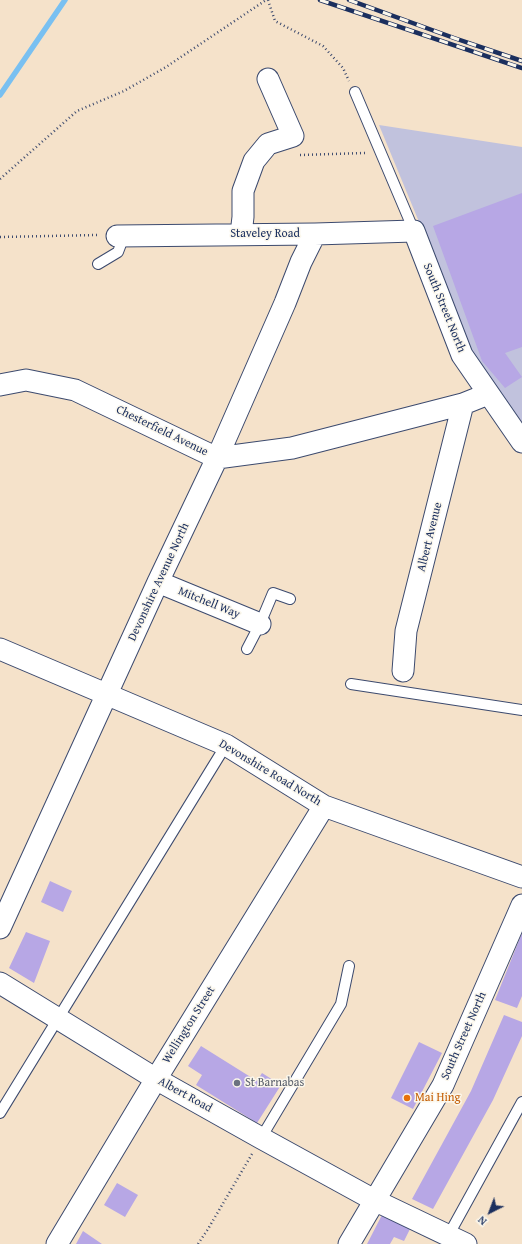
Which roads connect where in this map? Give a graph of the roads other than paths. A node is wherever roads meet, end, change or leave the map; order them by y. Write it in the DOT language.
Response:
graph roads {
  1 [pos="268,79"];
  2 [pos="355,92"];
  3 [pos="414,231"];
  4 [pos="241,234"];
  5 [pos="315,234"];
  6 [pos="120,236"];
  7 [pos="98,264"];
  8 [pos="0,385"];
  9 [pos="488,394"];
  10 [pos="463,404"];
  11 [pos="522,442"];
  12 [pos="217,458"];
  13 [pos="158,582"];
  14 [pos="290,599"];
  15 [pos="260,624"];
  16 [pos="0,649"];
  17 [pos="247,649"];
  18 [pos="403,671"];
  19 [pos="351,684"];
  20 [pos="108,695"];
  21 [pos="522,710"];
  22 [pos="226,745"];
  23 [pos="324,806"];
  24 [pos="522,877"];
  25 [pos="522,905"];
  26 [pos="0,928"];
  27 [pos="349,966"];
  28 [pos="0,983"];
  29 [pos="57,1019"];
  30 [pos="156,1079"];
  31 [pos="522,1102"];
  32 [pos="0,1113"];
  33 [pos="261,1138"];
  34 [pos="374,1200"];
  35 [pos="453,1241"];
  36 [pos="57,1244"];
  37 [pos="349,1244"];
  1 -- 4 [label="street"];
  2 -- 3 [label="lane"];
  3 -- 5 [label="street, Staveley Road"];
  3 -- 9 [label="street, South Street North"];
  4 -- 5 [label="street, Staveley Road"];
  4 -- 6 [label="street, Staveley Road"];
  5 -- 12 [label="street, Devonshire Avenue North"];
  6 -- 7 [label="lane"];
  8 -- 12 [label="street, Chesterfield Avenue"];
  9 -- 10 [label="street, Chesterfield Avenue"];
  9 -- 11 [label="street, South Street North"];
  10 -- 12 [label="street, Chesterfield Avenue"];
  10 -- 18 [label="street, Albert Avenue"];
  12 -- 13 [label="street, Devonshire Avenue North"];
  13 -- 15 [label="street, Mitchell Way"];
  13 -- 20 [label="street, Devonshire Avenue North"];
  14 -- 15 [label="lane"];
  15 -- 17 [label="lane"];
  16 -- 20 [label="street, Devonshire Road North"];
  19 -- 21 [label="lane"];
  20 -- 22 [label="street, Devonshire Road North"];
  20 -- 26 [label="street, Devonshire Avenue North"];
  22 -- 23 [label="street, Devonshire Road North"];
  22 -- 29 [label="lane"];
  23 -- 24 [label="street, Devonshire Road North"];
  23 -- 30 [label="street, Wellington Street"];
  25 -- 34 [label="street, South Street North"];
  27 -- 33 [label="lane"];
  28 -- 29 [label="street, Albert Road"];
  29 -- 30 [label="street, Albert Road"];
  29 -- 32 [label="lane"];
  30 -- 33 [label="street, Albert Road"];
  30 -- 36 [label="street, Wellington Street"];
  31 -- 35 [label="lane"];
  33 -- 34 [label="street, Albert Road"];
  34 -- 35 [label="street, Albert Road"];
  34 -- 37 [label="street, South Street North"];
}
